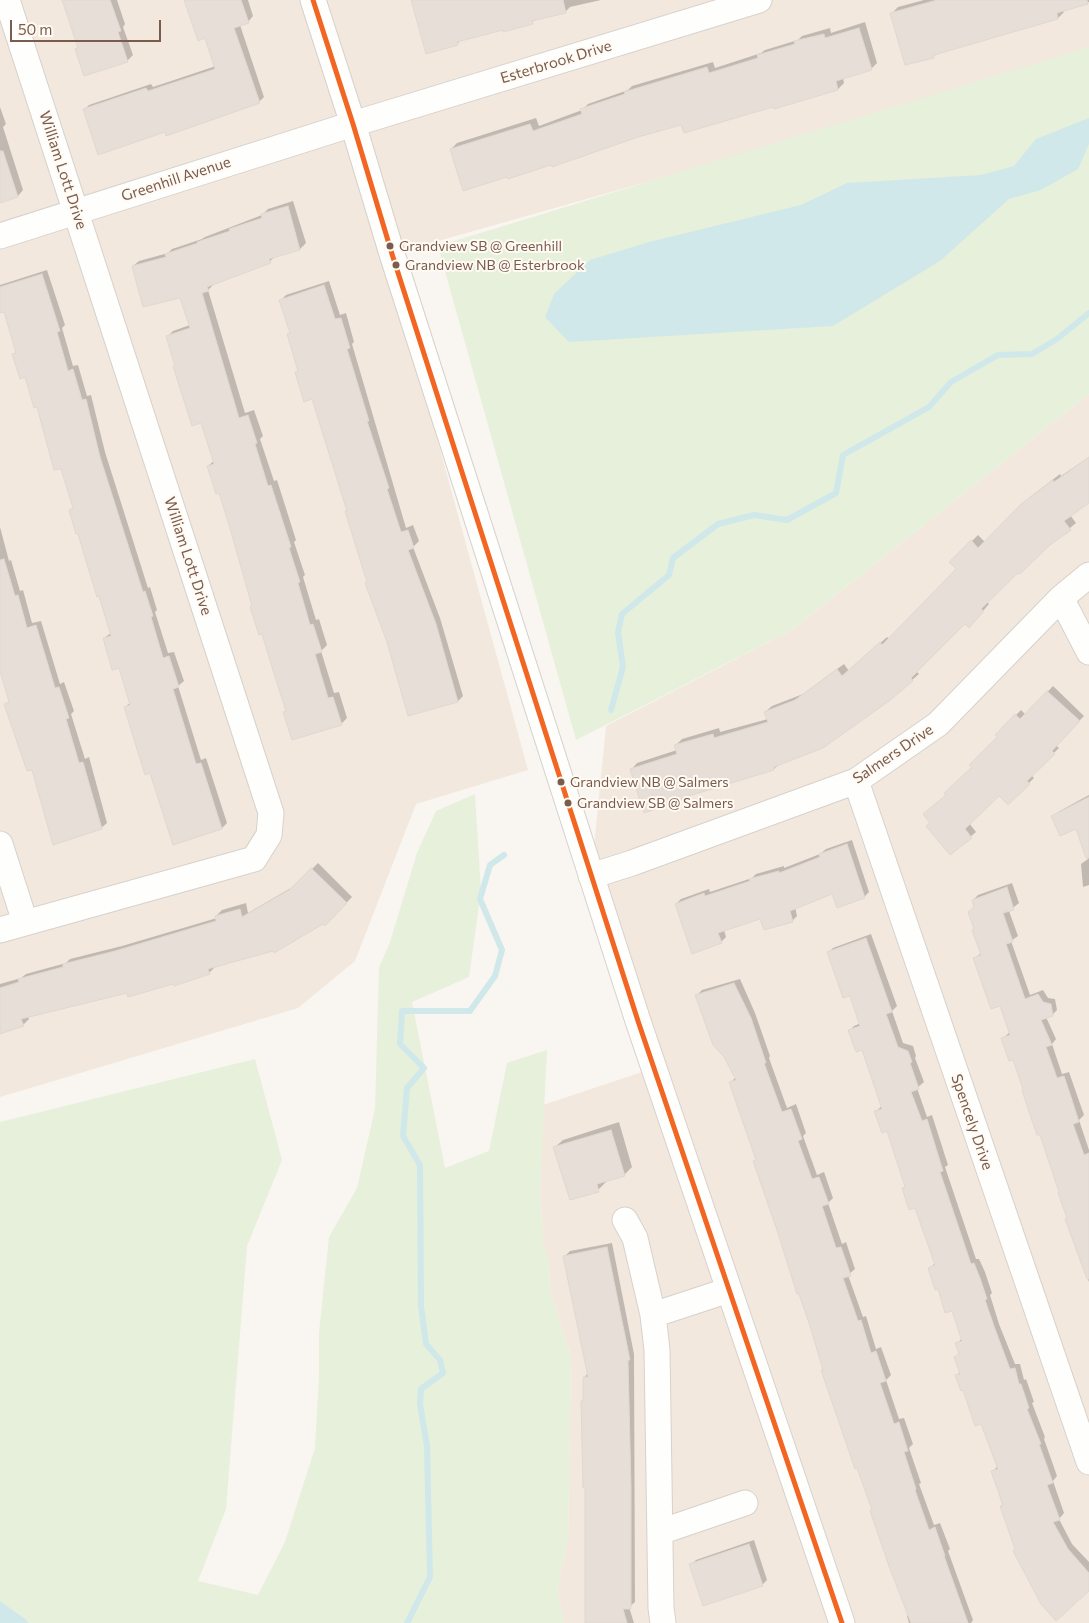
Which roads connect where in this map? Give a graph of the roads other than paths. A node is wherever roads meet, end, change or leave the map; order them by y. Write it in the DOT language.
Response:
graph roads {
  1 [pos="8,0"];
  2 [pos="313,0"];
  3 [pos="759,0"];
  4 [pos="353,124"];
  5 [pos="76,211"];
  6 [pos="0,236"];
  7 [pos="1089,575"];
  8 [pos="1061,598"];
  9 [pos="1089,652"];
  10 [pos="856,781"];
  11 [pos="0,844"];
  12 [pos="591,876"];
  13 [pos="25,922"];
  14 [pos="0,930"];
  15 [pos="625,1220"];
  16 [pos="729,1290"];
  17 [pos="653,1315"];
  18 [pos="1089,1462"];
  19 [pos="745,1503"];
  20 [pos="660,1532"];
  21 [pos="663,1623"];
  22 [pos="842,1623"];
  1 -- 5 [label="street, William Lott Drive"];
  2 -- 4 [label="street"];
  3 -- 4 [label="street, Esterbrook Drive"];
  4 -- 5 [label="street, Greenhill Avenue"];
  4 -- 12 [label="street"];
  5 -- 6 [label="street, Greenhill Avenue"];
  5 -- 13 [label="street, William Lott Drive"];
  7 -- 8 [label="street, Salmers Drive"];
  8 -- 9 [label="street"];
  8 -- 10 [label="street, Salmers Drive"];
  10 -- 12 [label="street, Salmers Drive"];
  10 -- 18 [label="street, Spencely Drive"];
  11 -- 13 [label="street"];
  12 -- 16 [label="street"];
  13 -- 14 [label="street, William Lott Drive"];
  15 -- 17 [label="street"];
  16 -- 17 [label="street"];
  16 -- 22 [label="street"];
  17 -- 20 [label="street"];
  19 -- 20 [label="street"];
  20 -- 21 [label="street"];
}
